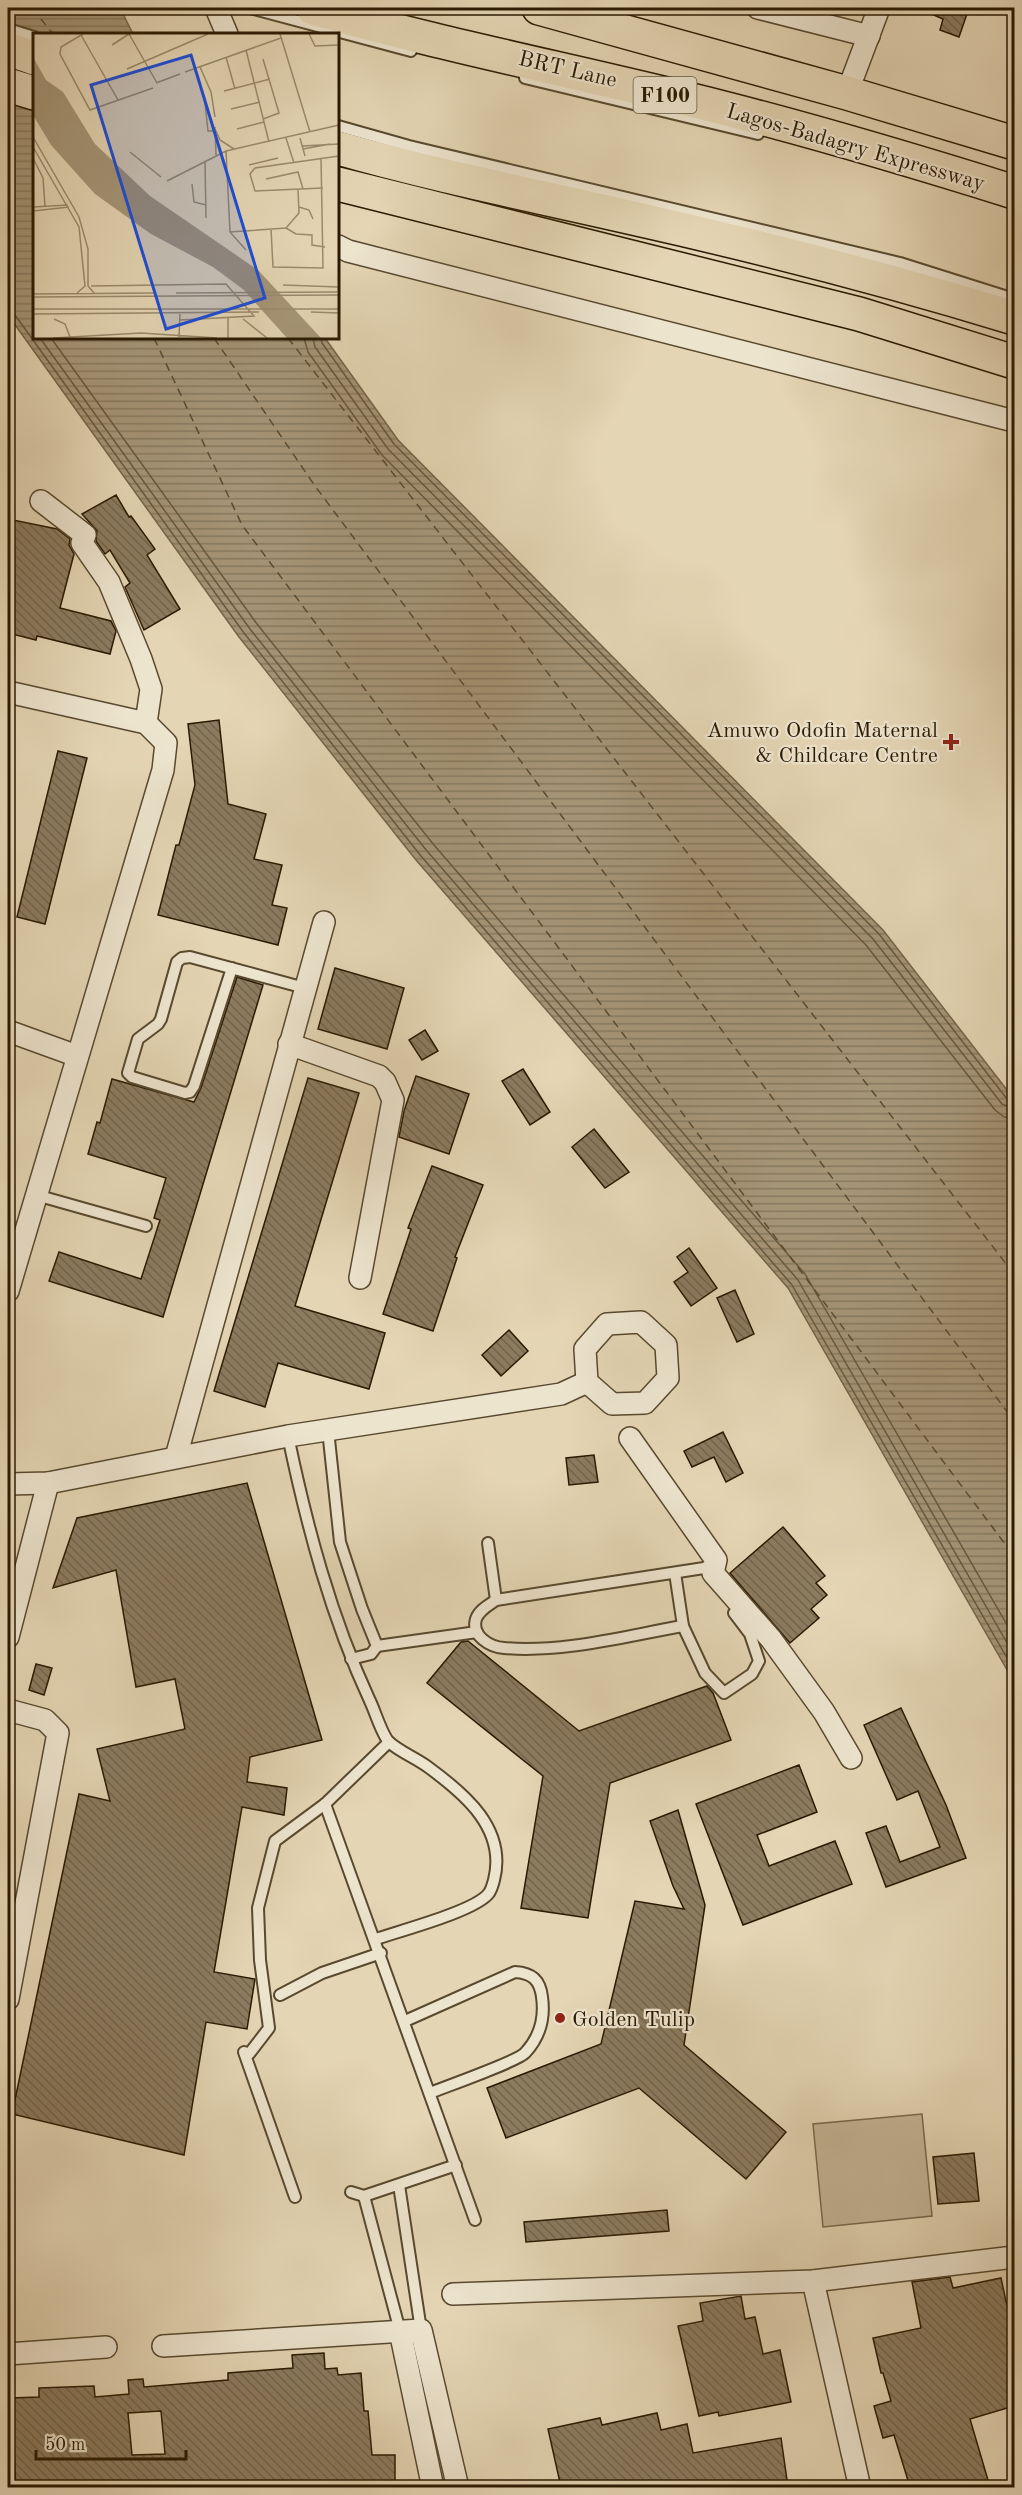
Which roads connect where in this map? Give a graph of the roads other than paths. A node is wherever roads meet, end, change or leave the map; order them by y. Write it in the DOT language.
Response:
graph roads {
  1 [pos="216,8"];
  2 [pos="250,8"];
  3 [pos="313,8"];
  4 [pos="539,8"];
  5 [pos="758,8"];
  6 [pos="879,8"];
  7 [pos="8,29"];
  8 [pos="227,33"];
  9 [pos="869,36"];
  10 [pos="33,37"];
  11 [pos="8,50"];
  12 [pos="421,53"];
  13 [pos="33,58"];
  14 [pos="510,75"];
  15 [pos="8,85"];
  16 [pos="33,93"];
  17 [pos="847,93"];
  18 [pos="339,126"];
  19 [pos="771,137"];
  20 [pos="1014,143"];
  21 [pos="339,148"];
  22 [pos="339,184"];
  23 [pos="1014,192"];
  24 [pos="339,246"];
  25 [pos="1014,299"];
  26 [pos="1014,318"];
  27 [pos="1014,362"];
  28 [pos="1014,421"];
  29 [pos="41,501"];
  30 [pos="8,692"];
  31 [pos="146,723"];
  32 [pos="324,922"];
  33 [pos="232,968"];
  34 [pos="305,988"];
  35 [pos="8,1031"];
  36 [pos="289,1044"];
  37 [pos="77,1056"];
  38 [pos="36,1195"];
  39 [pos="146,1226"];
  40 [pos="360,1278"];
  41 [pos="8,1291"];
  42 [pos="587,1382"];
  43 [pos="328,1430"];
  44 [pos="288,1436"];
  45 [pos="630,1438"];
  46 [pos="176,1457"];
  47 [pos="48,1483"];
  48 [pos="8,1484"];
  49 [pos="488,1543"];
  50 [pos="710,1564"];
  51 [pos="675,1573"];
  52 [pos="496,1600"];
  53 [pos="683,1626"];
  54 [pos="477,1632"];
  55 [pos="8,1637"];
  56 [pos="377,1646"];
  57 [pos="351,1659"];
  58 [pos="8,1710"];
  59 [pos="389,1742"];
  60 [pos="851,1758"];
  61 [pos="325,1803"];
  62 [pos="376,1939"];
  63 [pos="381,1953"];
  64 [pos="280,1995"];
  65 [pos="8,1999"];
  66 [pos="405,2021"];
  67 [pos="430,2093"];
  68 [pos="456,2165"];
  69 [pos="399,2185"];
  70 [pos="351,2192"];
  71 [pos="364,2196"];
  72 [pos="295,2197"];
  73 [pos="475,2220"];
  74 [pos="1014,2257"];
  75 [pos="813,2282"];
  76 [pos="453,2294"];
  77 [pos="422,2330"];
  78 [pos="400,2331"];
  79 [pos="163,2346"];
  80 [pos="106,2347"];
  81 [pos="8,2354"];
  82 [pos="433,2487"];
  83 [pos="458,2487"];
  84 [pos="860,2487"];
  1 -- 8 [label="street"];
  2 -- 12 [label="lane"];
  3 -- 23 [label="main road, Lagos-Badagry Expressway / F100"];
  4 -- 17 [label="main road, Lagos-Badagry Expressway"];
  5 -- 9 [label="street"];
  6 -- 9 [label="street"];
  7 -- 10 [label="lane"];
  9 -- 17 [label="street"];
  11 -- 13 [label="main road"];
  14 -- 19 [label="lane, BRT Lane"];
  15 -- 16 [label="main road"];
  17 -- 20 [label="main road, Lagos-Badagry Expressway"];
  18 -- 25 [label="lane"];
  21 -- 26 [label="main road"];
  22 -- 27 [label="main road"];
  24 -- 28 [label="street"];
  29 -- 31 [label="street"];
  30 -- 31 [label="street"];
  31 -- 37 [label="street"];
  32 -- 34 [label="street"];
  33 -- 33 [label="lane"];
  33 -- 34 [label="lane"];
  34 -- 36 [label="street"];
  35 -- 37 [label="street"];
  36 -- 40 [label="street"];
  36 -- 46 [label="street"];
  37 -- 38 [label="street"];
  38 -- 39 [label="lane"];
  38 -- 41 [label="street"];
  42 -- 42 [label="street"];
  42 -- 43 [label="street"];
  43 -- 44 [label="street"];
  43 -- 56 [label="lane"];
  44 -- 46 [label="street"];
  44 -- 57 [label="lane"];
  45 -- 50 [label="street"];
  46 -- 47 [label="street"];
  47 -- 48 [label="street"];
  47 -- 55 [label="street"];
  49 -- 52 [label="lane"];
  50 -- 51 [label="lane"];
  50 -- 53 [label="lane"];
  50 -- 60 [label="street"];
  51 -- 52 [label="lane"];
  51 -- 53 [label="lane"];
  52 -- 54 [label="lane"];
  53 -- 54 [label="lane"];
  54 -- 56 [label="lane"];
  56 -- 57 [label="lane"];
  57 -- 59 [label="lane"];
  58 -- 65 [label="street"];
  59 -- 61 [label="lane"];
  59 -- 62 [label="lane"];
  61 -- 62 [label="lane"];
  61 -- 72 [label="lane"];
  62 -- 63 [label="lane"];
  63 -- 64 [label="lane"];
  63 -- 66 [label="lane"];
  66 -- 67 [label="lane"];
  66 -- 67 [label="lane"];
  67 -- 68 [label="lane"];
  68 -- 69 [label="lane"];
  68 -- 73 [label="lane"];
  69 -- 71 [label="lane"];
  69 -- 77 [label="lane"];
  70 -- 71 [label="lane"];
  71 -- 78 [label="lane"];
  74 -- 75 [label="street"];
  75 -- 76 [label="street"];
  75 -- 84 [label="street"];
  77 -- 78 [label="street"];
  77 -- 83 [label="street"];
  78 -- 79 [label="street"];
  78 -- 82 [label="street"];
  80 -- 81 [label="street"];
}
